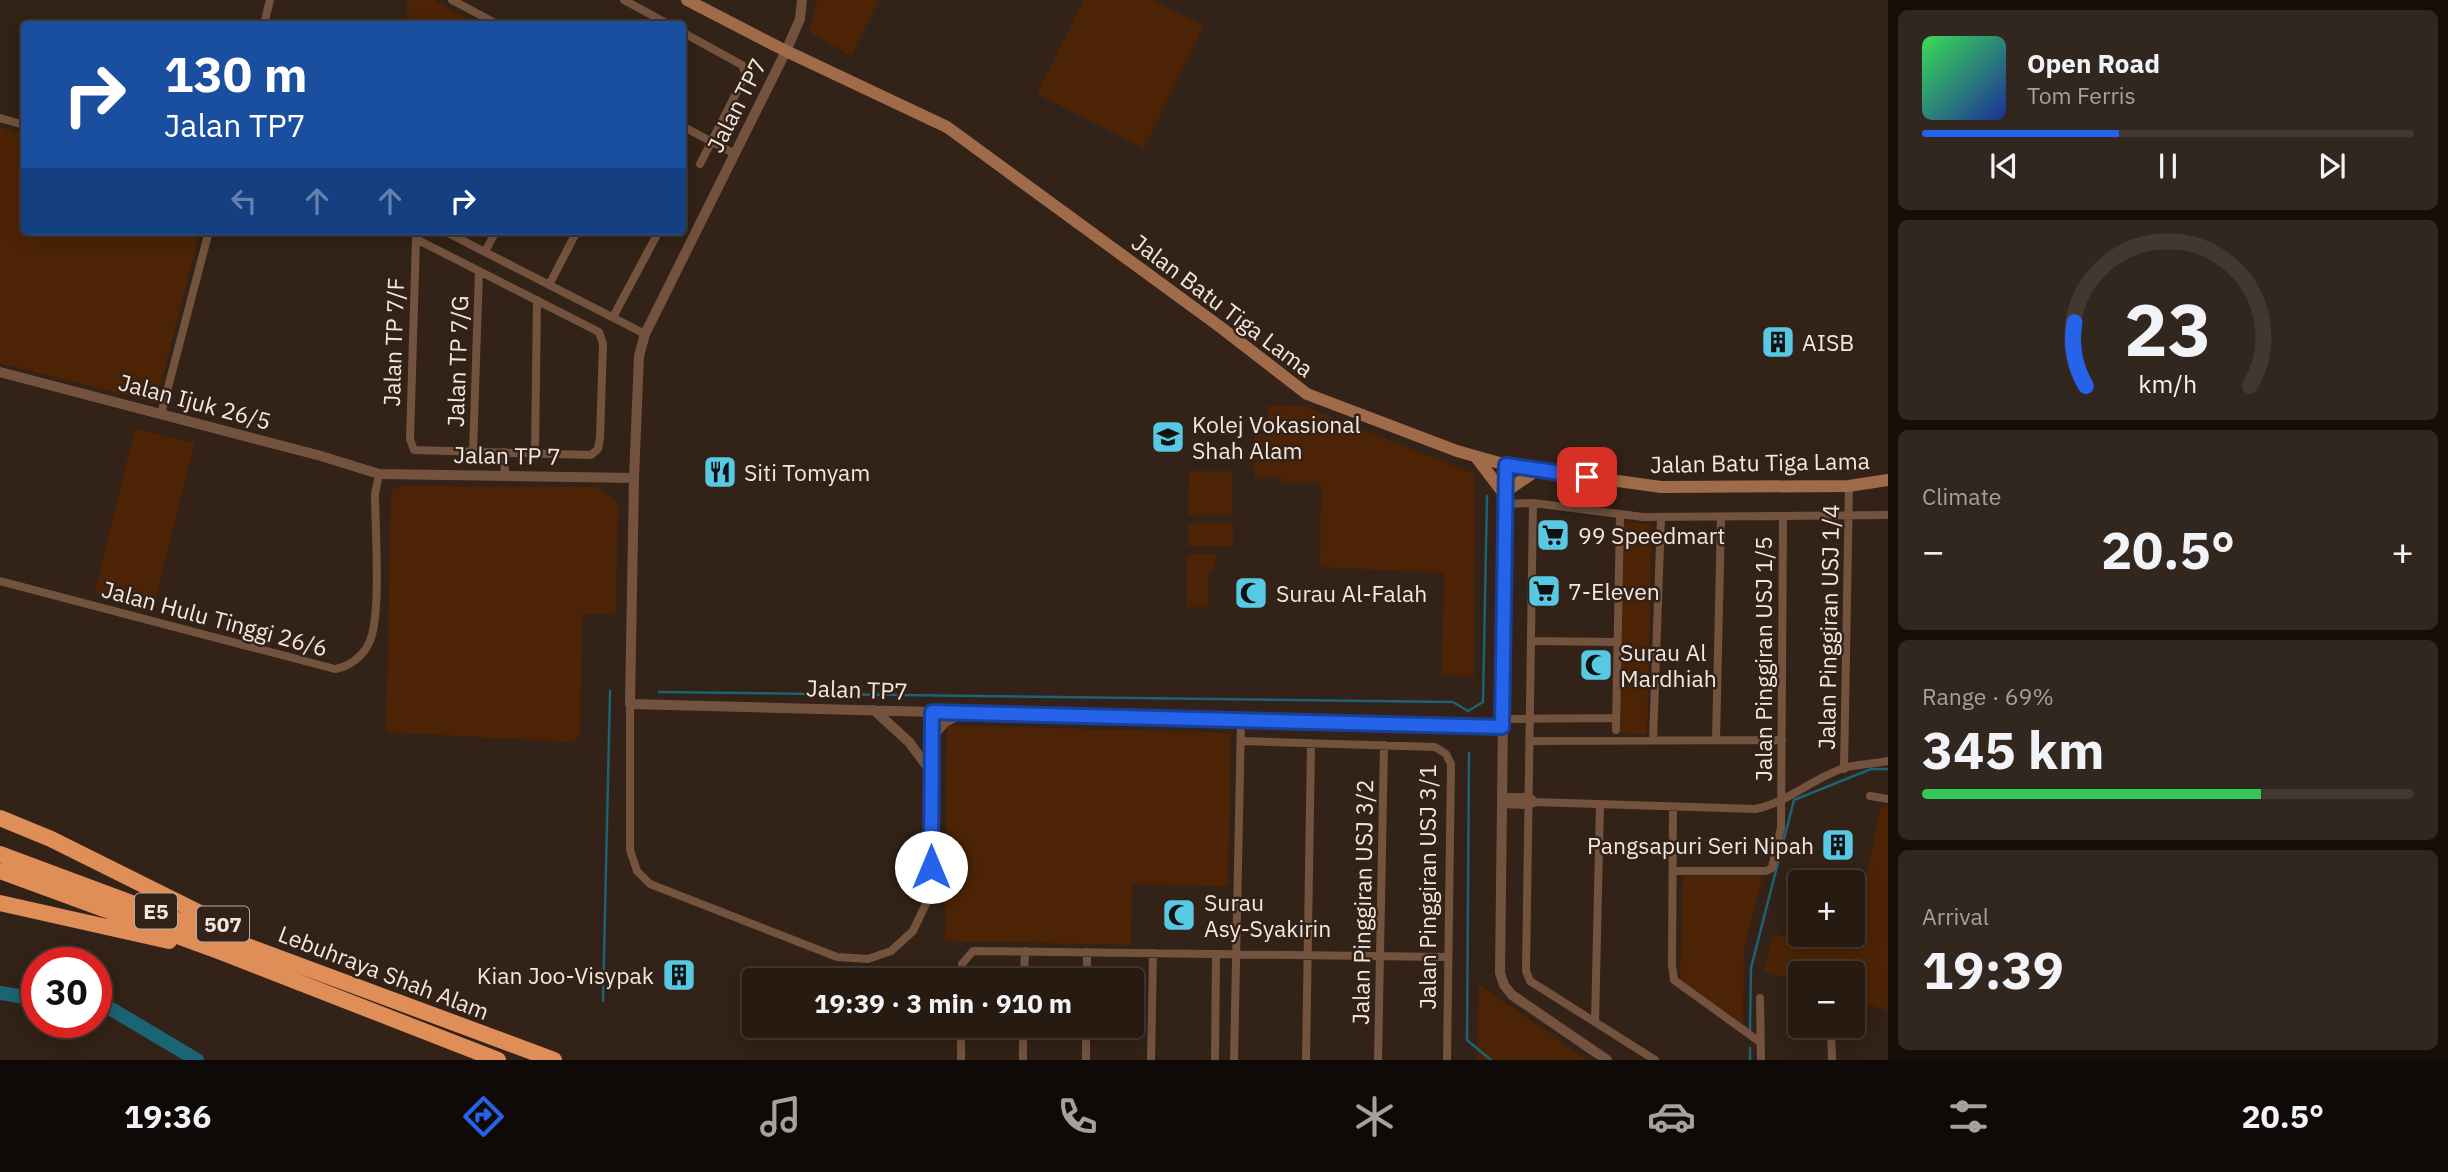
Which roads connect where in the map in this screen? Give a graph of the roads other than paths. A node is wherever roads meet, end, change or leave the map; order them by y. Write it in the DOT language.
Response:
graph roads {
  1 [pos="270,0"];
  2 [pos="452,0"];
  3 [pos="624,0"];
  4 [pos="687,0"];
  5 [pos="802,0"];
  6 [pos="265,21"];
  7 [pos="491,21"];
  8 [pos="662,21"];
  9 [pos="686,34"];
  10 [pos="786,51"];
  11 [pos="0,118"];
  12 [pos="21,124"];
  13 [pos="686,127"];
  14 [pos="712,141"];
  15 [pos="735,154"];
  16 [pos="700,164"];
  17 [pos="208,235"];
  18 [pos="417,235"];
  19 [pos="452,235"];
  20 [pos="494,235"];
  21 [pos="576,235"];
  22 [pos="657,235"];
  23 [pos="485,252"];
  24 [pos="479,271"];
  25 [pos="550,285"];
  26 [pos="537,300"];
  27 [pos="612,317"];
  28 [pos="645,334"];
  29 [pos="0,372"];
  30 [pos="161,414"];
  31 [pos="473,451"];
  32 [pos="504,452"];
  33 [pos="535,452"];
  34 [pos="1476,456"];
  35 [pos="1506,465"];
  36 [pos="1537,470"];
  37 [pos="379,474"];
  38 [pos="505,475"];
  39 [pos="634,478"];
  40 [pos="1888,480"];
  41 [pos="1849,486"];
  42 [pos="1505,497"];
  43 [pos="1534,503"];
  44 [pos="1620,515"];
  45 [pos="1888,515"];
  46 [pos="1849,516"];
  47 [pos="1661,517"];
  48 [pos="1721,517"];
  49 [pos="1783,517"];
  50 [pos="0,581"];
  51 [pos="1531,641"];
  52 [pos="1617,642"];
  53 [pos="630,704"];
  54 [pos="874,710"];
  55 [pos="932,712"];
  56 [pos="962,713"];
  57 [pos="1616,718"];
  58 [pos="1530,719"];
  59 [pos="1241,720"];
  60 [pos="1502,723"];
  61 [pos="1616,730"];
  62 [pos="932,737"];
  63 [pos="1653,740"];
  64 [pos="1716,740"];
  65 [pos="1782,740"];
  66 [pos="1241,741"];
  67 [pos="1530,741"];
  68 [pos="1311,743"];
  69 [pos="1384,745"];
  70 [pos="1888,761"];
  71 [pos="1844,769"];
  72 [pos="932,773"];
  73 [pos="1870,796"];
  74 [pos="1888,799"];
  75 [pos="1501,800"];
  76 [pos="1782,800"];
  77 [pos="1531,801"];
  78 [pos="1600,804"];
  79 [pos="1673,807"];
  80 [pos="0,818"];
  81 [pos="0,854"];
  82 [pos="0,871"];
  83 [pos="1673,871"];
  84 [pos="0,903"];
  85 [pos="213,949"];
  86 [pos="1025,951"];
  87 [pos="1087,952"];
  88 [pos="1153,953"];
  89 [pos="1216,954"];
  90 [pos="1236,954"];
  91 [pos="1308,955"];
  92 [pos="1380,956"];
  93 [pos="1448,957"];
  94 [pos="962,968"];
  95 [pos="1024,968"];
  96 [pos="1087,968"];
  97 [pos="313,969"];
  98 [pos="1760,998"];
  99 [pos="1595,1022"];
  100 [pos="961,1038"];
  101 [pos="1023,1038"];
  102 [pos="1086,1038"];
  103 [pos="1831,1038"];
  104 [pos="1760,1042"];
  105 [pos="498,1060"];
  106 [pos="554,1060"];
  107 [pos="961,1060"];
  108 [pos="1023,1060"];
  109 [pos="1086,1060"];
  110 [pos="1151,1060"];
  111 [pos="1215,1060"];
  112 [pos="1234,1060"];
  113 [pos="1306,1060"];
  114 [pos="1378,1060"];
  115 [pos="1447,1060"];
  116 [pos="1607,1060"];
  117 [pos="1655,1060"];
  118 [pos="1760,1060"];
  119 [pos="1832,1060"];
  1 -- 6 [label="street"];
  2 -- 7 [label="street"];
  3 -- 8 [label="street"];
  4 -- 10 [label="main road, Jalan Batu Tiga Lama"];
  5 -- 10 [label="street, Jalan TP7"];
  9 -- 14 [label="street"];
  10 -- 15 [label="street, Jalan TP7"];
  10 -- 34 [label="main road, Jalan Batu Tiga Lama"];
  11 -- 12 [label="street"];
  13 -- 14 [label="street"];
  14 -- 15 [label="street"];
  14 -- 16 [label="street"];
  15 -- 28 [label="street, Jalan TP7"];
  17 -- 30 [label="street"];
  18 -- 24 [label="street"];
  18 -- 31 [label="street, Jalan TP 7/F"];
  19 -- 23 [label="street"];
  20 -- 23 [label="street"];
  21 -- 25 [label="street"];
  22 -- 27 [label="street"];
  23 -- 25 [label="street"];
  24 -- 26 [label="street"];
  24 -- 31 [label="street, Jalan TP 7/G"];
  25 -- 27 [label="street"];
  26 -- 33 [label="street"];
  26 -- 33 [label="street"];
  27 -- 28 [label="street"];
  28 -- 39 [label="street, Jalan TP7"];
  29 -- 30 [label="street, Jalan Ijuk 26/5"];
  30 -- 37 [label="street, Jalan Ijuk 26/5"];
  31 -- 32 [label="street"];
  32 -- 33 [label="street"];
  32 -- 38 [label="street"];
  34 -- 35 [label="main road, Jalan Batu Tiga Lama"];
  34 -- 42 [label="main road"];
  35 -- 36 [label="main road, Jalan Batu Tiga Lama"];
  35 -- 42 [label="street"];
  36 -- 41 [label="main road, Jalan Batu Tiga Lama"];
  36 -- 42 [label="main road"];
  37 -- 38 [label="street, Jalan TP 7"];
  37 -- 50 [label="street, Jalan Hulu Tinggi 26/6"];
  38 -- 39 [label="street, Jalan TP 7"];
  39 -- 53 [label="street, Jalan TP7"];
  40 -- 41 [label="main road, Jalan Batu Tiga Lama"];
  41 -- 46 [label="street, Jalan Pinggiran USJ 1/4"];
  42 -- 43 [label="street"];
  42 -- 60 [label="street"];
  43 -- 44 [label="street"];
  43 -- 51 [label="street"];
  44 -- 47 [label="street"];
  44 -- 52 [label="street"];
  45 -- 46 [label="street"];
  46 -- 49 [label="street"];
  46 -- 71 [label="street, Jalan Pinggiran USJ 1/4"];
  47 -- 48 [label="street"];
  47 -- 63 [label="street"];
  48 -- 49 [label="street"];
  48 -- 64 [label="street"];
  49 -- 65 [label="street, Jalan Pinggiran USJ 1/5"];
  51 -- 52 [label="street"];
  51 -- 58 [label="street"];
  52 -- 57 [label="street"];
  53 -- 54 [label="street, Jalan TP7"];
  53 -- 72 [label="street, Jalan TP7"];
  54 -- 55 [label="street, Jalan TP7"];
  54 -- 72 [label="street"];
  55 -- 56 [label="street, Jalan TP7"];
  55 -- 62 [label="street, Jalan TP7"];
  56 -- 59 [label="street, Jalan TP7"];
  56 -- 62 [label="street"];
  57 -- 58 [label="street"];
  57 -- 61 [label="street"];
  58 -- 60 [label="street"];
  58 -- 67 [label="street"];
  59 -- 60 [label="street, Jalan TP7"];
  59 -- 66 [label="street"];
  60 -- 75 [label="street"];
  62 -- 72 [label="street, Jalan TP7"];
  63 -- 64 [label="street"];
  63 -- 67 [label="street"];
  64 -- 65 [label="street"];
  65 -- 76 [label="street, Jalan Pinggiran USJ 1/5"];
  66 -- 68 [label="street, Jalan Pinggiran USJ 3/1"];
  66 -- 90 [label="street"];
  67 -- 77 [label="street"];
  68 -- 69 [label="street, Jalan Pinggiran USJ 3/1"];
  68 -- 91 [label="street"];
  69 -- 92 [label="street, Jalan Pinggiran USJ 3/2"];
  69 -- 93 [label="street, Jalan Pinggiran USJ 3/1"];
  70 -- 71 [label="street"];
  71 -- 76 [label="street"];
  73 -- 74 [label="street"];
  75 -- 77 [label="street"];
  75 -- 116 [label="street"];
  76 -- 79 [label="street"];
  76 -- 83 [label="street, Jalan Pinggiran USJ 1/5"];
  77 -- 78 [label="street"];
  77 -- 99 [label="street"];
  78 -- 79 [label="street"];
  78 -- 99 [label="street"];
  79 -- 83 [label="street"];
  80 -- 97 [label="highway, 507"];
  81 -- 97 [label="highway, Lebuhraya Shah Alam / E5"];
  82 -- 85 [label="highway, Lebuhraya Shah Alam / E5"];
  83 -- 104 [label="street"];
  84 -- 85 [label="highway, 507"];
  85 -- 105 [label="highway, Lebuhraya Shah Alam / E5"];
  86 -- 87 [label="street"];
  86 -- 94 [label="street"];
  86 -- 95 [label="street"];
  87 -- 88 [label="street"];
  87 -- 96 [label="street"];
  88 -- 89 [label="street"];
  88 -- 110 [label="street"];
  89 -- 90 [label="street"];
  89 -- 111 [label="street"];
  90 -- 91 [label="street"];
  90 -- 112 [label="street"];
  91 -- 92 [label="street"];
  91 -- 113 [label="street"];
  92 -- 93 [label="street"];
  92 -- 114 [label="street, Jalan Pinggiran USJ 3/2"];
  93 -- 115 [label="street, Jalan Pinggiran USJ 3/1"];
  97 -- 106 [label="highway, Lebuhraya Shah Alam / E5"];
  98 -- 104 [label="street"];
  99 -- 117 [label="street"];
  100 -- 107 [label="street"];
  101 -- 108 [label="street"];
  102 -- 109 [label="street"];
  103 -- 119 [label="street"];
  104 -- 118 [label="street"];
}
